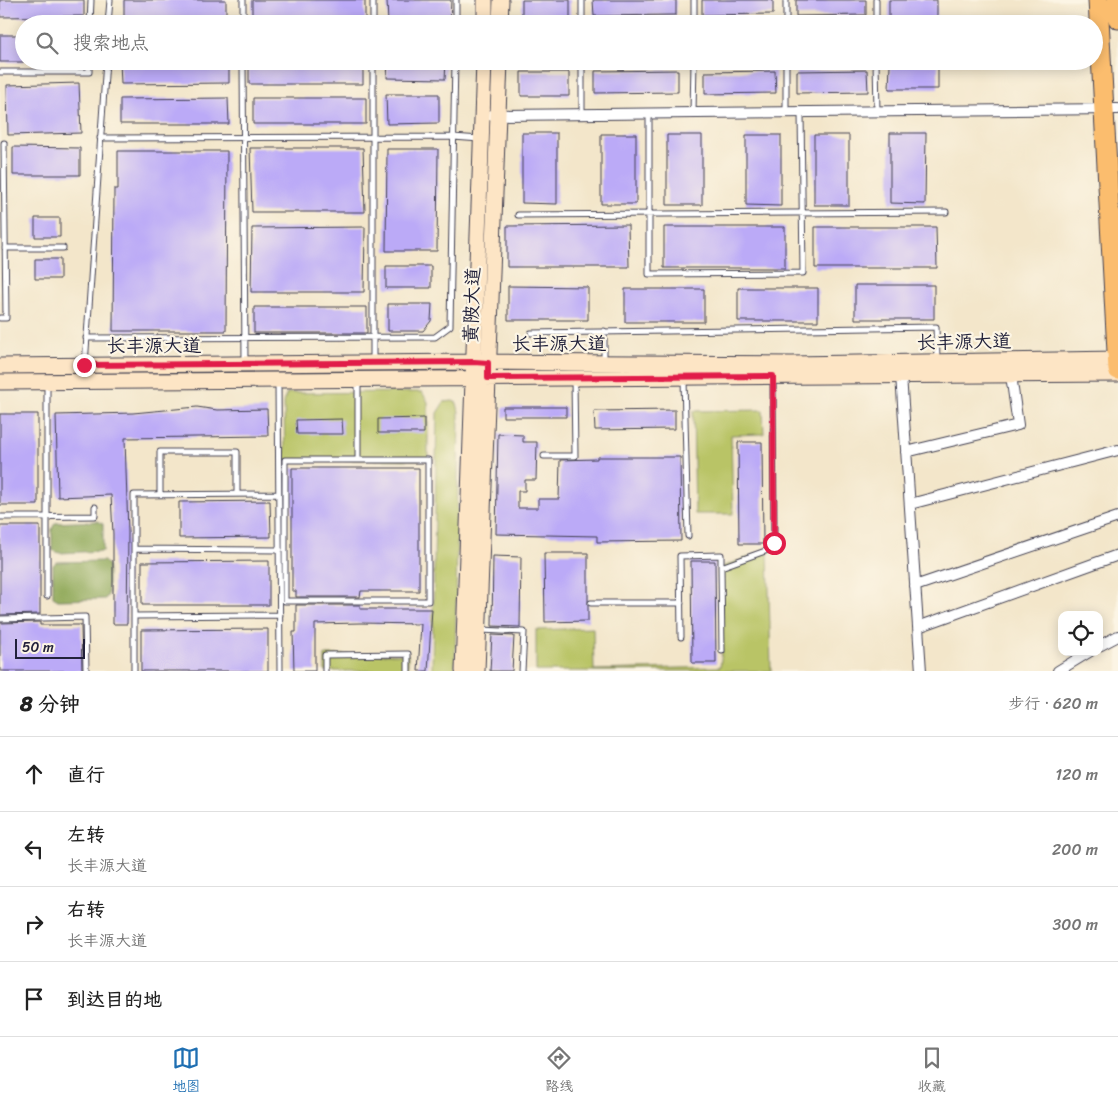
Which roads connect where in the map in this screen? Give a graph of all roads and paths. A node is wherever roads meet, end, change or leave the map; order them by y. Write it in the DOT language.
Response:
graph roads {
  1 [pos="91,0"];
  2 [pos="110,0"];
  3 [pos="242,0"];
  4 [pos="373,0"];
  5 [pos="456,0"];
  6 [pos="485,0"];
  7 [pos="501,0"];
  8 [pos="582,0"];
  9 [pos="694,0"];
  10 [pos="786,0"];
  11 [pos="876,0"];
  12 [pos="1098,0"];
  13 [pos="1117,0"];
  14 [pos="90,15"];
  15 [pos="109,15"];
  16 [pos="243,15"];
  17 [pos="373,15"];
  18 [pos="456,15"];
  19 [pos="485,15"];
  20 [pos="500,15"];
  21 [pos="582,15"];
  22 [pos="694,15"];
  23 [pos="786,15"];
  24 [pos="876,15"];
  25 [pos="1100,15"];
  26 [pos="1118,19"];
  27 [pos="1103,45"];
  28 [pos="89,70"];
  29 [pos="105,70"];
  30 [pos="243,70"];
  31 [pos="373,70"];
  32 [pos="455,70"];
  33 [pos="484,70"];
  34 [pos="500,70"];
  35 [pos="582,70"];
  36 [pos="694,70"];
  37 [pos="786,70"];
  38 [pos="876,70"];
  39 [pos="0,72"];
  40 [pos="1110,109"];
  41 [pos="802,112"];
  42 [pos="877,112"];
  43 [pos="786,113"];
  44 [pos="649,114"];
  45 [pos="694,114"];
  46 [pos="483,115"];
  47 [pos="582,115"];
  48 [pos="499,116"];
  49 [pos="454,137"];
  50 [pos="100,138"];
  51 [pos="243,138"];
  52 [pos="373,138"];
  53 [pos="482,139"];
  54 [pos="4,143"];
  55 [pos="946,212"];
  56 [pos="649,214"];
  57 [pos="518,215"];
  58 [pos="803,215"];
  59 [pos="5,248"];
  60 [pos="63,248"];
  61 [pos="0,318"];
  62 [pos="531,332"];
  63 [pos="604,332"];
  64 [pos="86,338"];
  65 [pos="245,338"];
  66 [pos="373,338"];
  67 [pos="937,362"];
  68 [pos="373,363"];
  69 [pos="604,363"];
  70 [pos="245,364"];
  71 [pos="84,365"];
  72 [pos="0,366"];
  73 [pos="1118,366"];
  74 [pos="481,370"];
  75 [pos="1011,375"];
  76 [pos="773,376"];
  77 [pos="901,376"];
  78 [pos="574,377"];
  79 [pos="684,377"];
  80 [pos="358,379"];
  81 [pos="278,380"];
  82 [pos="0,382"];
  83 [pos="47,382"];
  84 [pos="1118,450"];
  85 [pos="906,452"];
  86 [pos="544,456"];
  87 [pos="358,460"];
  88 [pos="237,494"];
  89 [pos="279,494"];
  90 [pos="160,495"];
  91 [pos="910,504"];
  92 [pos="95,507"];
  93 [pos="0,517"];
  94 [pos="47,517"];
  95 [pos="1118,517"];
  96 [pos="688,536"];
  97 [pos="134,549"];
  98 [pos="280,550"];
  99 [pos="1118,555"];
  100 [pos="721,567"];
  101 [pos="915,586"];
  102 [pos="47,596"];
  103 [pos="591,603"];
  104 [pos="681,603"];
  105 [pos="280,615"];
  106 [pos="134,616"];
  107 [pos="0,619"];
  108 [pos="918,627"];
  109 [pos="478,630"];
  110 [pos="681,636"];
  111 [pos="1118,636"];
  112 [pos="1103,644"];
  113 [pos="722,651"];
  114 [pos="1082,656"];
  115 [pos="86,671"];
  116 [pos="134,671"];
  117 [pos="280,671"];
  118 [pos="325,671"];
  119 [pos="408,671"];
  120 [pos="463,671"];
  121 [pos="477,671"];
  122 [pos="522,671"];
  123 [pos="921,671"];
  124 [pos="1058,671"];
  1 -- 14 [label="lane"];
  2 -- 15 [label="lane"];
  3 -- 16 [label="lane"];
  4 -- 17 [label="lane"];
  5 -- 18 [label="lane"];
  6 -- 19 [label="main road"];
  7 -- 20 [label="main road"];
  8 -- 21 [label="lane"];
  9 -- 22 [label="lane"];
  10 -- 23 [label="lane"];
  11 -- 24 [label="lane"];
  12 -- 25 [label="highway"];
  13 -- 26 [label="highway"];
  27 -- 40 [label="highway"];
  28 -- 39 [label="lane"];
  29 -- 50 [label="lane"];
  30 -- 51 [label="lane"];
  31 -- 52 [label="lane"];
  32 -- 49 [label="lane"];
  33 -- 46 [label="main road, 黄陂大道"];
  34 -- 48 [label="main road, 黄陂大道"];
  35 -- 47 [label="lane"];
  36 -- 45 [label="lane"];
  37 -- 43 [label="lane"];
  38 -- 42 [label="lane"];
  40 -- 42 [label="street"];
  40 -- 73 [label="highway"];
  41 -- 42 [label="street"];
  41 -- 43 [label="street"];
  41 -- 58 [label="lane"];
  43 -- 45 [label="street"];
  44 -- 45 [label="street"];
  44 -- 47 [label="street"];
  44 -- 56 [label="lane"];
  46 -- 48 [label="street"];
  46 -- 53 [label="main road, 黄陂大道"];
  47 -- 48 [label="street"];
  48 -- 74 [label="main road, 黄陂大道"];
  49 -- 52 [label="lane"];
  49 -- 53 [label="lane"];
  49 -- 66 [label="lane"];
  50 -- 51 [label="lane"];
  50 -- 64 [label="lane"];
  51 -- 52 [label="lane"];
  51 -- 65 [label="lane"];
  52 -- 66 [label="lane"];
  53 -- 74 [label="main road, 黄陂大道"];
  54 -- 59 [label="lane"];
  55 -- 58 [label="lane"];
  56 -- 57 [label="lane"];
  56 -- 58 [label="lane"];
  56 -- 58 [label="lane"];
  59 -- 60 [label="lane"];
  59 -- 61 [label="lane"];
  62 -- 63 [label="lane"];
  63 -- 67 [label="lane"];
  63 -- 69 [label="lane"];
  64 -- 65 [label="lane"];
  64 -- 71 [label="lane"];
  65 -- 66 [label="lane"];
  65 -- 70 [label="lane"];
  66 -- 68 [label="lane"];
  67 -- 69 [label="main road, 长丰源大道"];
  67 -- 73 [label="main road, 长丰源大道"];
  68 -- 70 [label="main road, 长丰源大道"];
  68 -- 74 [label="main road, 长丰源大道"];
  69 -- 74 [label="main road, 长丰源大道"];
  70 -- 71 [label="main road, 长丰源大道"];
  71 -- 72 [label="main road, 长丰源大道"];
  73 -- 75 [label="main road, 长丰源大道"];
  74 -- 78 [label="main road, 长丰源大道"];
  74 -- 80 [label="main road, 长丰源大道"];
  74 -- 109 [label="main road, 黄陂大道"];
  74 -- 120 [label="main road, 黄陂大道"];
  75 -- 77 [label="main road, 长丰源大道"];
  75 -- 85 [label="street"];
  76 -- 77 [label="main road, 长丰源大道"];
  76 -- 79 [label="main road, 长丰源大道"];
  76 -- 100 [label="lane"];
  77 -- 85 [label="street"];
  78 -- 79 [label="main road, 长丰源大道"];
  78 -- 86 [label="lane"];
  79 -- 96 [label="lane"];
  80 -- 81 [label="main road, 长丰源大道"];
  80 -- 87 [label="lane"];
  81 -- 83 [label="main road, 长丰源大道"];
  81 -- 89 [label="lane"];
  82 -- 83 [label="main road, 长丰源大道"];
  83 -- 94 [label="lane"];
  84 -- 91 [label="street"];
  85 -- 91 [label="street"];
  87 -- 87 [label="lane"];
  88 -- 89 [label="lane"];
  88 -- 90 [label="lane"];
  88 -- 90 [label="lane"];
  89 -- 98 [label="lane"];
  90 -- 97 [label="lane"];
  91 -- 101 [label="street"];
  92 -- 94 [label="lane"];
  93 -- 94 [label="lane"];
  94 -- 102 [label="lane"];
  95 -- 101 [label="street"];
  97 -- 98 [label="lane"];
  97 -- 106 [label="lane"];
  98 -- 105 [label="lane"];
  99 -- 108 [label="street"];
  100 -- 104 [label="lane"];
  100 -- 113 [label="lane"];
  101 -- 108 [label="street"];
  103 -- 104 [label="lane"];
  104 -- 110 [label="lane"];
  105 -- 106 [label="lane"];
  105 -- 117 [label="lane"];
  106 -- 116 [label="lane"];
  107 -- 115 [label="lane"];
  108 -- 123 [label="street"];
  109 -- 121 [label="main road, 黄陂大道"];
  109 -- 122 [label="lane"];
  111 -- 112 [label="street"];
  114 -- 124 [label="street"];
  118 -- 119 [label="lane"];
}
